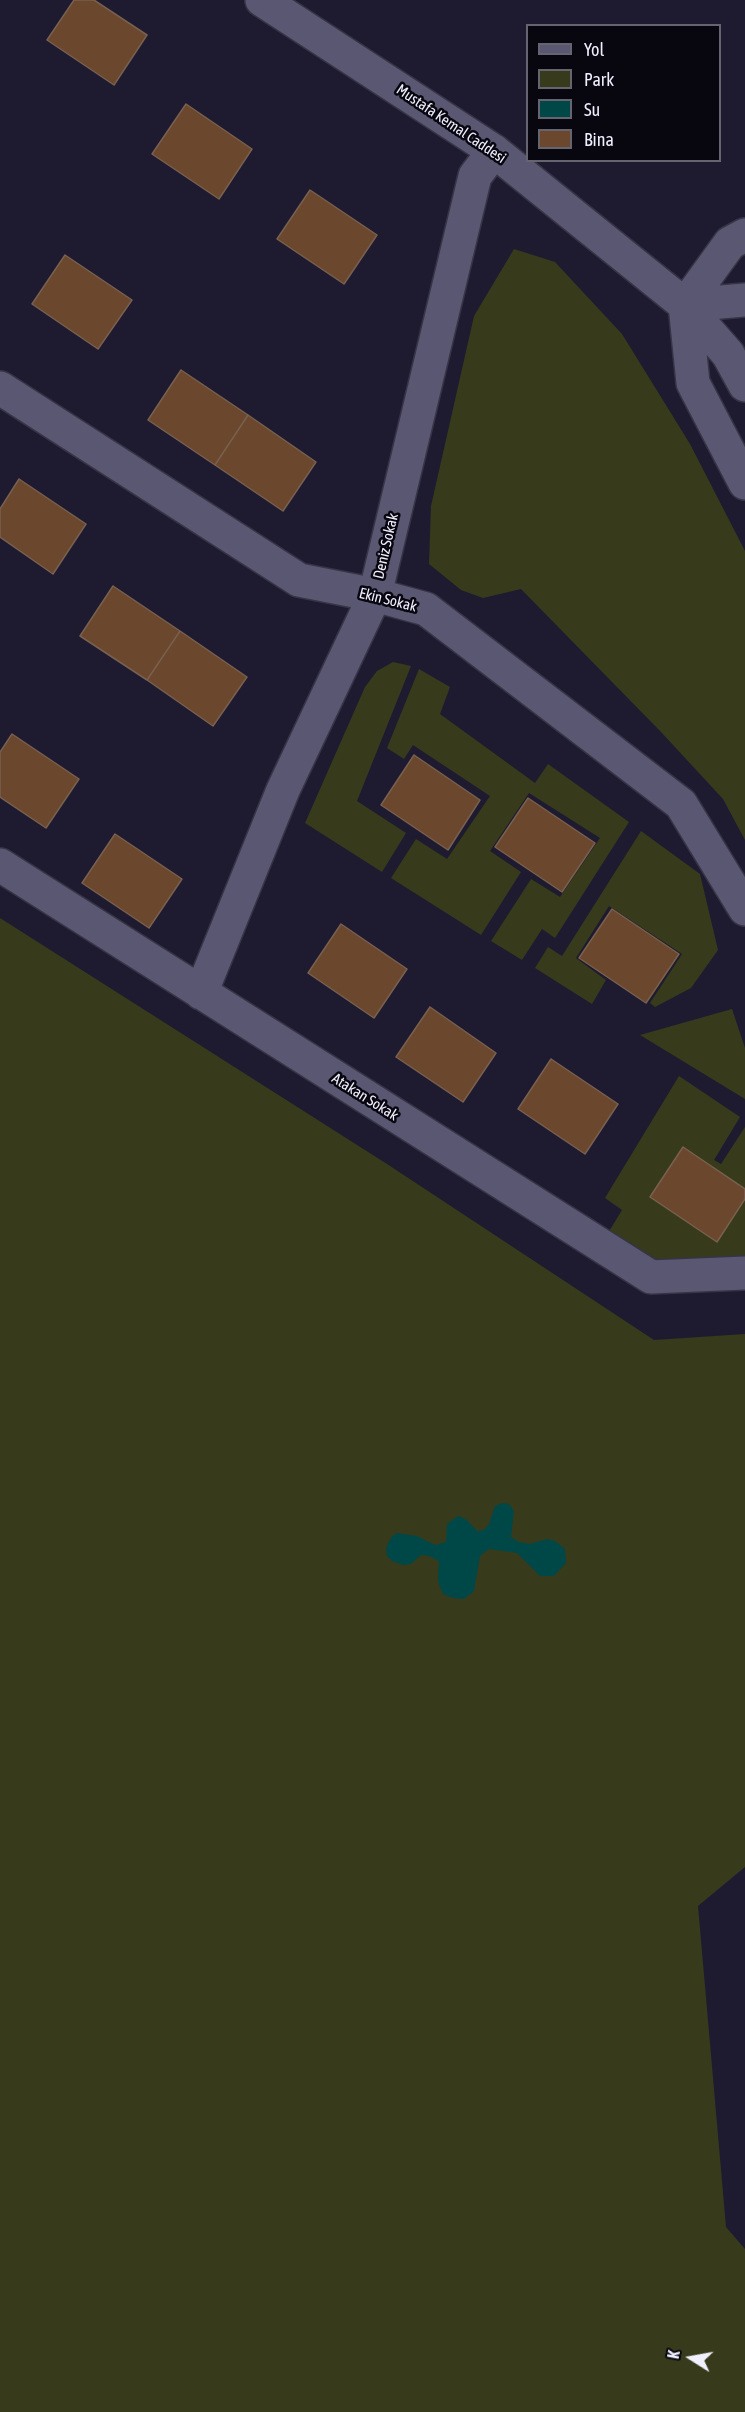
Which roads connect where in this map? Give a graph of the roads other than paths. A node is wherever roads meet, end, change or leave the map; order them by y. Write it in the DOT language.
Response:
graph roads {
  1 [pos="262,0"];
  2 [pos="494,151"];
  3 [pos="745,235"];
  4 [pos="745,300"];
  5 [pos="686,305"];
  6 [pos="745,385"];
  7 [pos="0,388"];
  8 [pos="745,483"];
  9 [pos="375,595"];
  10 [pos="0,866"];
  11 [pos="745,909"];
  12 [pos="201,993"];
  13 [pos="745,1273"];
  1 -- 2 [label="street, Mustafa Kemal Caddesi"];
  2 -- 5 [label="street, Mustafa Kemal Caddesi"];
  2 -- 9 [label="street, Deniz Sokak"];
  3 -- 5 [label="street"];
  4 -- 5 [label="street"];
  5 -- 6 [label="street, Mustafa Kemal Caddesi"];
  5 -- 8 [label="street"];
  7 -- 9 [label="street, Ekin Sokak"];
  9 -- 11 [label="street, Ekin Sokak"];
  9 -- 12 [label="street, Deniz Sokak"];
  10 -- 12 [label="street, Atakan Sokak"];
  12 -- 13 [label="street, Atakan Sokak"];
}
